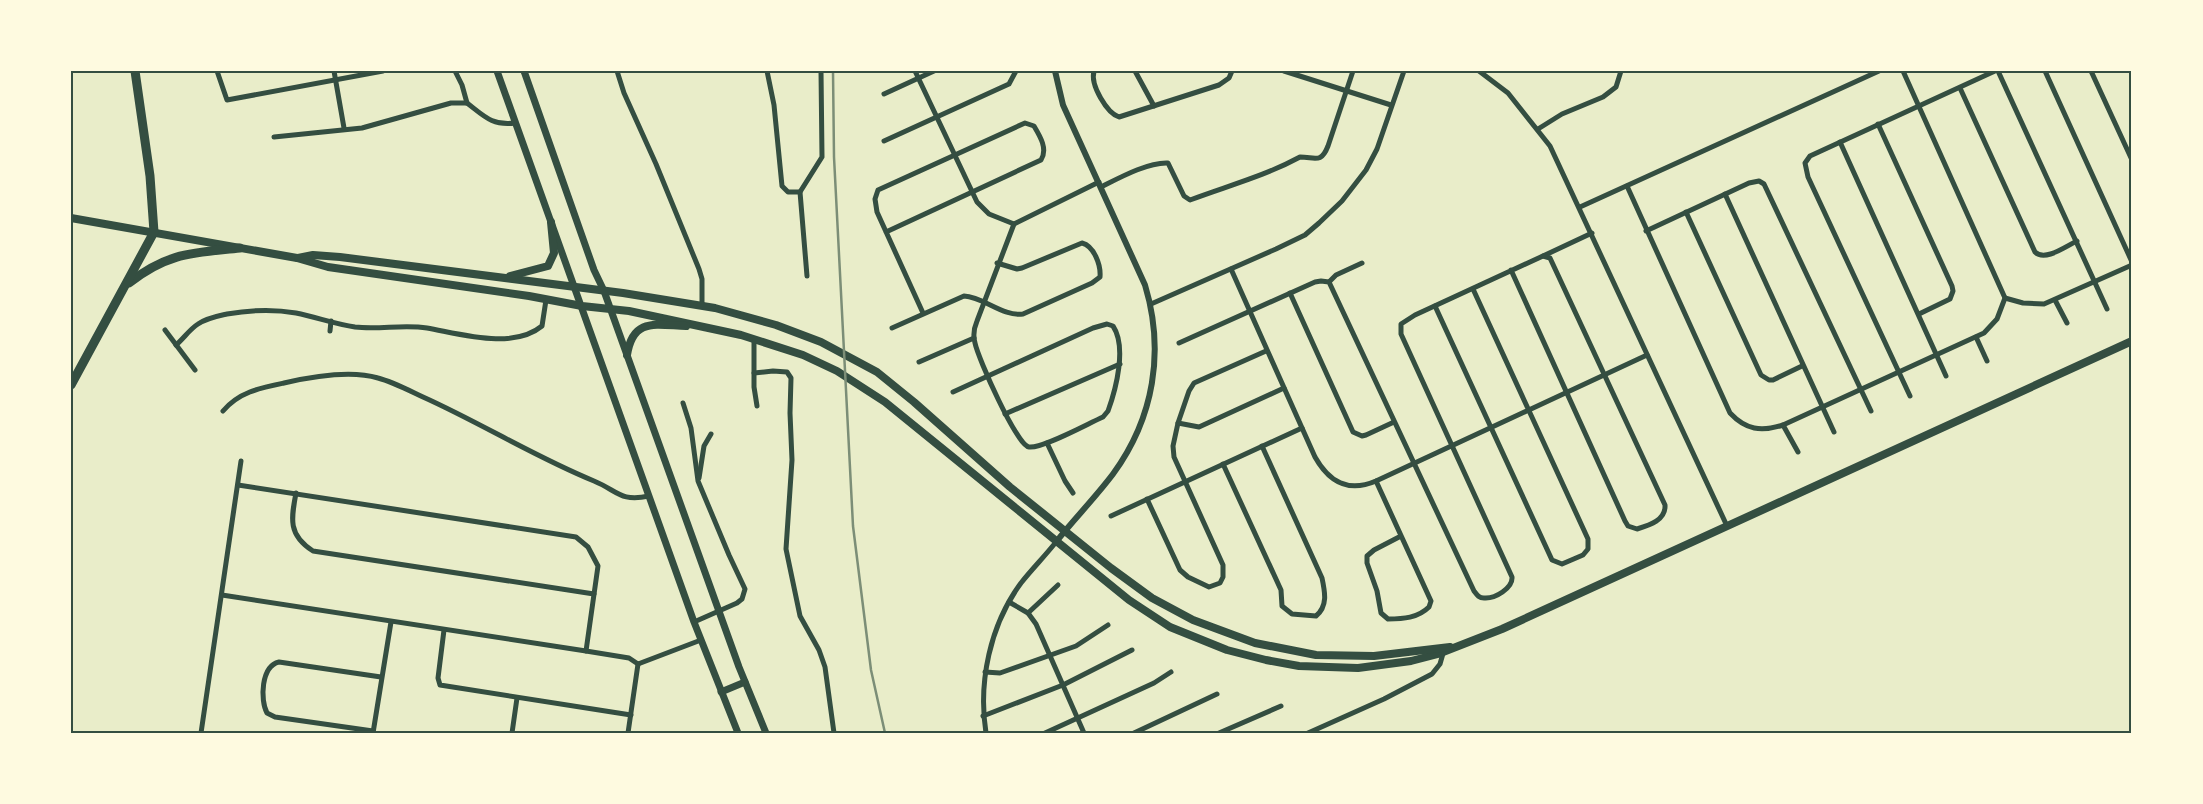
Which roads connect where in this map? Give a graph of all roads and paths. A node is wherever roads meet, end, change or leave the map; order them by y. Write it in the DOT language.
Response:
graph roads {
  1 [pos="135,71"];
  2 [pos="217,71"];
  3 [pos="334,71"];
  4 [pos="383,71"];
  5 [pos="455,71"];
  6 [pos="497,71"];
  7 [pos="524,71"];
  8 [pos="617,71"];
  9 [pos="767,71"];
  10 [pos="821,71"];
  11 [pos="915,71"];
  12 [pos="934,71"];
  13 [pos="1016,71"];
  14 [pos="1055,71"];
  15 [pos="1094,71"];
  16 [pos="1135,71"];
  17 [pos="1232,71"];
  18 [pos="1284,71"];
  19 [pos="1353,71"];
  20 [pos="1404,71"];
  21 [pos="1479,71"];
  22 [pos="1621,71"];
  23 [pos="1879,71"];
  24 [pos="1903,71"];
  25 [pos="1996,71"];
  26 [pos="2045,71"];
  27 [pos="2091,71"];
  28 [pos="918,78"];
  29 [pos="336,81"];
  30 [pos="1960,88"];
  31 [pos="1346,91"];
  32 [pos="884,94"];
  33 [pos="467,103"];
  34 [pos="1919,105"];
  35 [pos="1154,106"];
  36 [pos="1390,106"];
  37 [pos="937,116"];
  38 [pos="515,123"];
  39 [pos="1878,124"];
  40 [pos="344,128"];
  41 [pos="1538,128"];
  42 [pos="274,137"];
  43 [pos="884,141"];
  44 [pos="1840,142"];
  45 [pos="954,154"];
  46 [pos="2132,160"];
  47 [pos="1100,185"];
  48 [pos="1627,186"];
  49 [pos="800,192"];
  50 [pos="972,193"];
  51 [pos="1725,194"];
  52 [pos="1580,207"];
  53 [pos="1686,212"];
  54 [pos="71,218"];
  55 [pos="551,222"];
  56 [pos="1014,224"];
  57 [pos="1646,231"];
  58 [pos="154,232"];
  59 [pos="886,232"];
  60 [pos="1592,233"];
  61 [pos="2076,241"];
  62 [pos="240,248"];
  63 [pos="1543,256"];
  64 [pos="297,258"];
  65 [pos="997,263"];
  66 [pos="1362,263"];
  67 [pos="2132,263"];
  68 [pos="1231,269"];
  69 [pos="1511,270"];
  70 [pos="808,276"];
  71 [pos="506,277"];
  72 [pos="1329,282"];
  73 [pos="2094,282"];
  74 [pos="125,286"];
  75 [pos="574,287"];
  76 [pos="1473,289"];
  77 [pos="604,291"];
  78 [pos="1290,293"];
  79 [pos="2005,298"];
  80 [pos="546,300"];
  81 [pos="2055,300"];
  82 [pos="983,302"];
  83 [pos="1150,304"];
  84 [pos="582,306"];
  85 [pos="702,306"];
  86 [pos="1435,306"];
  87 [pos="610,309"];
  88 [pos="2107,309"];
  89 [pos="1249,312"];
  90 [pos="923,313"];
  91 [pos="1919,314"];
  92 [pos="331,321"];
  93 [pos="2068,323"];
  94 [pos="705,327"];
  95 [pos="892,328"];
  96 [pos="165,330"];
  97 [pos="330,331"];
  98 [pos="974,338"];
  99 [pos="1976,338"];
  100 [pos="754,339"];
  101 [pos="2132,340"];
  102 [pos="1179,343"];
  103 [pos="176,345"];
  104 [pos="1266,351"];
  105 [pos="627,355"];
  106 [pos="1647,355"];
  107 [pos="1937,355"];
  108 [pos="1987,361"];
  109 [pos="919,362"];
  110 [pos="1120,364"];
  111 [pos="1802,366"];
  112 [pos="195,370"];
  113 [pos="1898,372"];
  114 [pos="754,374"];
  115 [pos="1605,375"];
  116 [pos="988,376"];
  117 [pos="1946,376"];
  118 [pos="71,385"];
  119 [pos="1284,388"];
  120 [pos="1860,390"];
  121 [pos="953,392"];
  122 [pos="1568,393"];
  123 [pos="1910,396"];
  124 [pos="683,403"];
  125 [pos="757,406"];
  126 [pos="1822,407"];
  127 [pos="1529,410"];
  128 [pos="223,411"];
  129 [pos="1871,411"];
  130 [pos="1005,414"];
  131 [pos="1394,422"];
  132 [pos="1178,423"];
  133 [pos="1783,425"];
  134 [pos="1490,427"];
  135 [pos="1302,428"];
  136 [pos="1834,432"];
  137 [pos="711,434"];
  138 [pos="1047,443"];
  139 [pos="1452,445"];
  140 [pos="1262,446"];
  141 [pos="1798,452"];
  142 [pos="241,461"];
  143 [pos="1414,463"];
  144 [pos="1223,464"];
  145 [pos="698,481"];
  146 [pos="1376,481"];
  147 [pos="1185,482"];
  148 [pos="238,485"];
  149 [pos="296,493"];
  150 [pos="1073,493"];
  151 [pos="649,496"];
  152 [pos="1147,499"];
  153 [pos="1112,516"];
  154 [pos="1727,526"];
  155 [pos="1065,531"];
  156 [pos="1400,536"];
  157 [pos="1056,542"];
  158 [pos="1058,585"];
  159 [pos="594,594"];
  160 [pos="222,595"];
  161 [pos="1009,602"];
  162 [pos="720,610"];
  163 [pos="1028,614"];
  164 [pos="390,622"];
  165 [pos="694,622"];
  166 [pos="1108,625"];
  167 [pos="444,630"];
  168 [pos="701,640"];
  169 [pos="1444,649"];
  170 [pos="1132,650"];
  171 [pos="586,651"];
  172 [pos="1049,654"];
  173 [pos="638,664"];
  174 [pos="985,672"];
  175 [pos="1171,672"];
  176 [pos="381,677"];
  177 [pos="745,682"];
  178 [pos="1063,685"];
  179 [pos="721,692"];
  180 [pos="1217,694"];
  181 [pos="517,698"];
  182 [pos="1281,706"];
  183 [pos="631,715"];
  184 [pos="983,716"];
  185 [pos="1078,717"];
  186 [pos="373,732"];
  187 [pos="201,733"];
  188 [pos="512,733"];
  189 [pos="628,733"];
  190 [pos="738,733"];
  191 [pos="766,733"];
  192 [pos="834,733"];
  193 [pos="986,733"];
  194 [pos="1045,733"];
  195 [pos="1084,733"];
  196 [pos="1134,733"];
  197 [pos="1219,733"];
  198 [pos="1308,733"];
  1 -- 58 [label="highway"];
  2 -- 29 [label="street"];
  3 -- 29 [label="street"];
  4 -- 29 [label="street"];
  5 -- 33 [label="street"];
  6 -- 38 [label="main road"];
  7 -- 77 [label="main road"];
  8 -- 85 [label="street"];
  9 -- 49 [label="street"];
  10 -- 49 [label="street"];
  11 -- 28 [label="street"];
  12 -- 28 [label="street"];
  13 -- 37 [label="street"];
  14 -- 47 [label="street"];
  15 -- 35 [label="street"];
  16 -- 35 [label="street"];
  17 -- 35 [label="street"];
  18 -- 31 [label="street"];
  19 -- 31 [label="street"];
  20 -- 36 [label="street"];
  21 -- 41 [label="street"];
  22 -- 41 [label="street"];
  23 -- 48 [label="street"];
  24 -- 34 [label="street"];
  25 -- 30 [label="street"];
  25 -- 61 [label="street"];
  26 -- 67 [label="street"];
  27 -- 46 [label="street"];
  28 -- 32 [label="street"];
  28 -- 37 [label="street"];
  29 -- 40 [label="street"];
  30 -- 34 [label="street"];
  30 -- 61 [label="street"];
  31 -- 36 [label="street"];
  31 -- 47 [label="street"];
  33 -- 38 [label="street"];
  33 -- 40 [label="street"];
  34 -- 39 [label="street"];
  34 -- 79 [label="street"];
  36 -- 68 [label="street"];
  37 -- 43 [label="street"];
  37 -- 45 [label="street"];
  38 -- 55 [label="main road"];
  39 -- 44 [label="street"];
  39 -- 91 [label="street"];
  40 -- 42 [label="street"];
  41 -- 52 [label="street"];
  44 -- 91 [label="street"];
  44 -- 113 [label="street"];
  45 -- 50 [label="street"];
  45 -- 50 [label="street"];
  45 -- 59 [label="street"];
  47 -- 56 [label="street"];
  47 -- 83 [label="street"];
  48 -- 52 [label="street"];
  48 -- 57 [label="street"];
  49 -- 70 [label="street"];
  50 -- 56 [label="street"];
  50 -- 59 [label="street"];
  51 -- 53 [label="street"];
  51 -- 111 [label="street"];
  51 -- 120 [label="street"];
  52 -- 60 [label="street"];
  53 -- 57 [label="street"];
  53 -- 111 [label="street"];
  54 -- 58 [label="main road"];
  55 -- 71 [label="main road"];
  55 -- 75 [label="main road"];
  56 -- 65 [label="street"];
  57 -- 133 [label="street"];
  58 -- 62 [label="main road"];
  58 -- 74 [label="highway"];
  59 -- 90 [label="street"];
  60 -- 63 [label="street"];
  60 -- 106 [label="street"];
  61 -- 73 [label="street"];
  62 -- 64 [label="main road"];
  62 -- 74 [label="highway"];
  63 -- 69 [label="street"];
  63 -- 115 [label="street"];
  64 -- 71 [label="main road"];
  64 -- 80 [label="main road"];
  65 -- 82 [label="street"];
  65 -- 82 [label="street"];
  66 -- 72 [label="street"];
  67 -- 73 [label="street"];
  68 -- 83 [label="street"];
  68 -- 89 [label="street"];
  69 -- 76 [label="street"];
  69 -- 122 [label="street"];
  71 -- 75 [label="main road"];
  72 -- 78 [label="street"];
  72 -- 131 [label="street"];
  73 -- 81 [label="street"];
  73 -- 88 [label="street"];
  74 -- 118 [label="highway"];
  75 -- 77 [label="main road"];
  75 -- 84 [label="main road"];
  76 -- 86 [label="street"];
  76 -- 127 [label="street"];
  77 -- 85 [label="main road"];
  77 -- 87 [label="main road"];
  78 -- 89 [label="street"];
  78 -- 131 [label="street"];
  79 -- 81 [label="street"];
  79 -- 99 [label="street"];
  80 -- 84 [label="main road"];
  80 -- 92 [label="street"];
  81 -- 93 [label="street"];
  82 -- 90 [label="street"];
  82 -- 98 [label="street"];
  83 -- 155 [label="street"];
  84 -- 87 [label="main road"];
  84 -- 151 [label="main road"];
  85 -- 155 [label="main road"];
  86 -- 134 [label="street"];
  86 -- 139 [label="street"];
  87 -- 94 [label="main road"];
  87 -- 105 [label="main road"];
  89 -- 102 [label="street"];
  89 -- 104 [label="street"];
  90 -- 95 [label="street"];
  91 -- 107 [label="street"];
  92 -- 97 [label="street"];
  92 -- 103 [label="street"];
  94 -- 100 [label="main road"];
  94 -- 105 [label="main road"];
  96 -- 103 [label="street"];
  98 -- 109 [label="street"];
  98 -- 116 [label="street"];
  99 -- 107 [label="street"];
  99 -- 108 [label="street"];
  100 -- 114 [label="street"];
  100 -- 157 [label="main road"];
  101 -- 154 [label="main road"];
  103 -- 112 [label="street"];
  104 -- 119 [label="street"];
  104 -- 132 [label="street"];
  105 -- 162 [label="main road"];
  106 -- 115 [label="street"];
  106 -- 154 [label="street"];
  107 -- 113 [label="street"];
  107 -- 117 [label="street"];
  110 -- 116 [label="street"];
  110 -- 130 [label="street"];
  110 -- 138 [label="street"];
  111 -- 126 [label="street"];
  113 -- 120 [label="street"];
  113 -- 123 [label="street"];
  114 -- 125 [label="street"];
  114 -- 192 [label="street"];
  115 -- 122 [label="street"];
  115 -- 122 [label="street"];
  116 -- 121 [label="street"];
  116 -- 130 [label="street"];
  119 -- 132 [label="street"];
  119 -- 135 [label="street"];
  120 -- 126 [label="street"];
  120 -- 129 [label="street"];
  122 -- 127 [label="street"];
  124 -- 145 [label="street"];
  126 -- 133 [label="street"];
  126 -- 136 [label="street"];
  127 -- 134 [label="street"];
  127 -- 134 [label="street"];
  128 -- 151 [label="street"];
  130 -- 138 [label="street"];
  131 -- 143 [label="street"];
  132 -- 147 [label="street"];
  133 -- 141 [label="street"];
  134 -- 139 [label="street"];
  135 -- 140 [label="street"];
  135 -- 146 [label="street"];
  137 -- 145 [label="street"];
  138 -- 150 [label="street"];
  139 -- 143 [label="street"];
  139 -- 143 [label="street"];
  140 -- 144 [label="street"];
  140 -- 144 [label="street"];
  142 -- 148 [label="street"];
  143 -- 146 [label="street"];
  144 -- 147 [label="street"];
  145 -- 162 [label="street"];
  146 -- 156 [label="street"];
  147 -- 152 [label="street"];
  147 -- 152 [label="street"];
  148 -- 149 [label="street"];
  148 -- 160 [label="street"];
  149 -- 159 [label="street"];
  149 -- 159 [label="street"];
  151 -- 165 [label="main road"];
  152 -- 153 [label="street"];
  154 -- 169 [label="main road"];
  155 -- 157 [label="street"];
  155 -- 169 [label="main road"];
  156 -- 156 [label="street"];
  157 -- 161 [label="street"];
  157 -- 169 [label="main road"];
  158 -- 163 [label="street"];
  159 -- 171 [label="street"];
  160 -- 164 [label="street"];
  160 -- 187 [label="street"];
  161 -- 163 [label="street"];
  161 -- 174 [label="street"];
  162 -- 165 [label="street"];
  162 -- 177 [label="main road"];
  163 -- 172 [label="street"];
  164 -- 167 [label="street"];
  164 -- 176 [label="street"];
  165 -- 168 [label="main road"];
  166 -- 172 [label="street"];
  167 -- 171 [label="street"];
  167 -- 181 [label="street"];
  168 -- 173 [label="street"];
  168 -- 179 [label="main road"];
  169 -- 198 [label="street"];
  170 -- 178 [label="street"];
  171 -- 173 [label="street"];
  172 -- 174 [label="street"];
  172 -- 178 [label="street"];
  173 -- 183 [label="street"];
  174 -- 184 [label="street"];
  175 -- 185 [label="street"];
  176 -- 186 [label="street"];
  176 -- 186 [label="street"];
  177 -- 179 [label="main road"];
  177 -- 191 [label="main road"];
  178 -- 184 [label="street"];
  178 -- 185 [label="street"];
  179 -- 190 [label="main road"];
  180 -- 196 [label="street"];
  181 -- 183 [label="street"];
  181 -- 188 [label="street"];
  182 -- 197 [label="street"];
  183 -- 189 [label="street"];
  184 -- 193 [label="street"];
  185 -- 194 [label="street"];
  185 -- 195 [label="street"];
}
